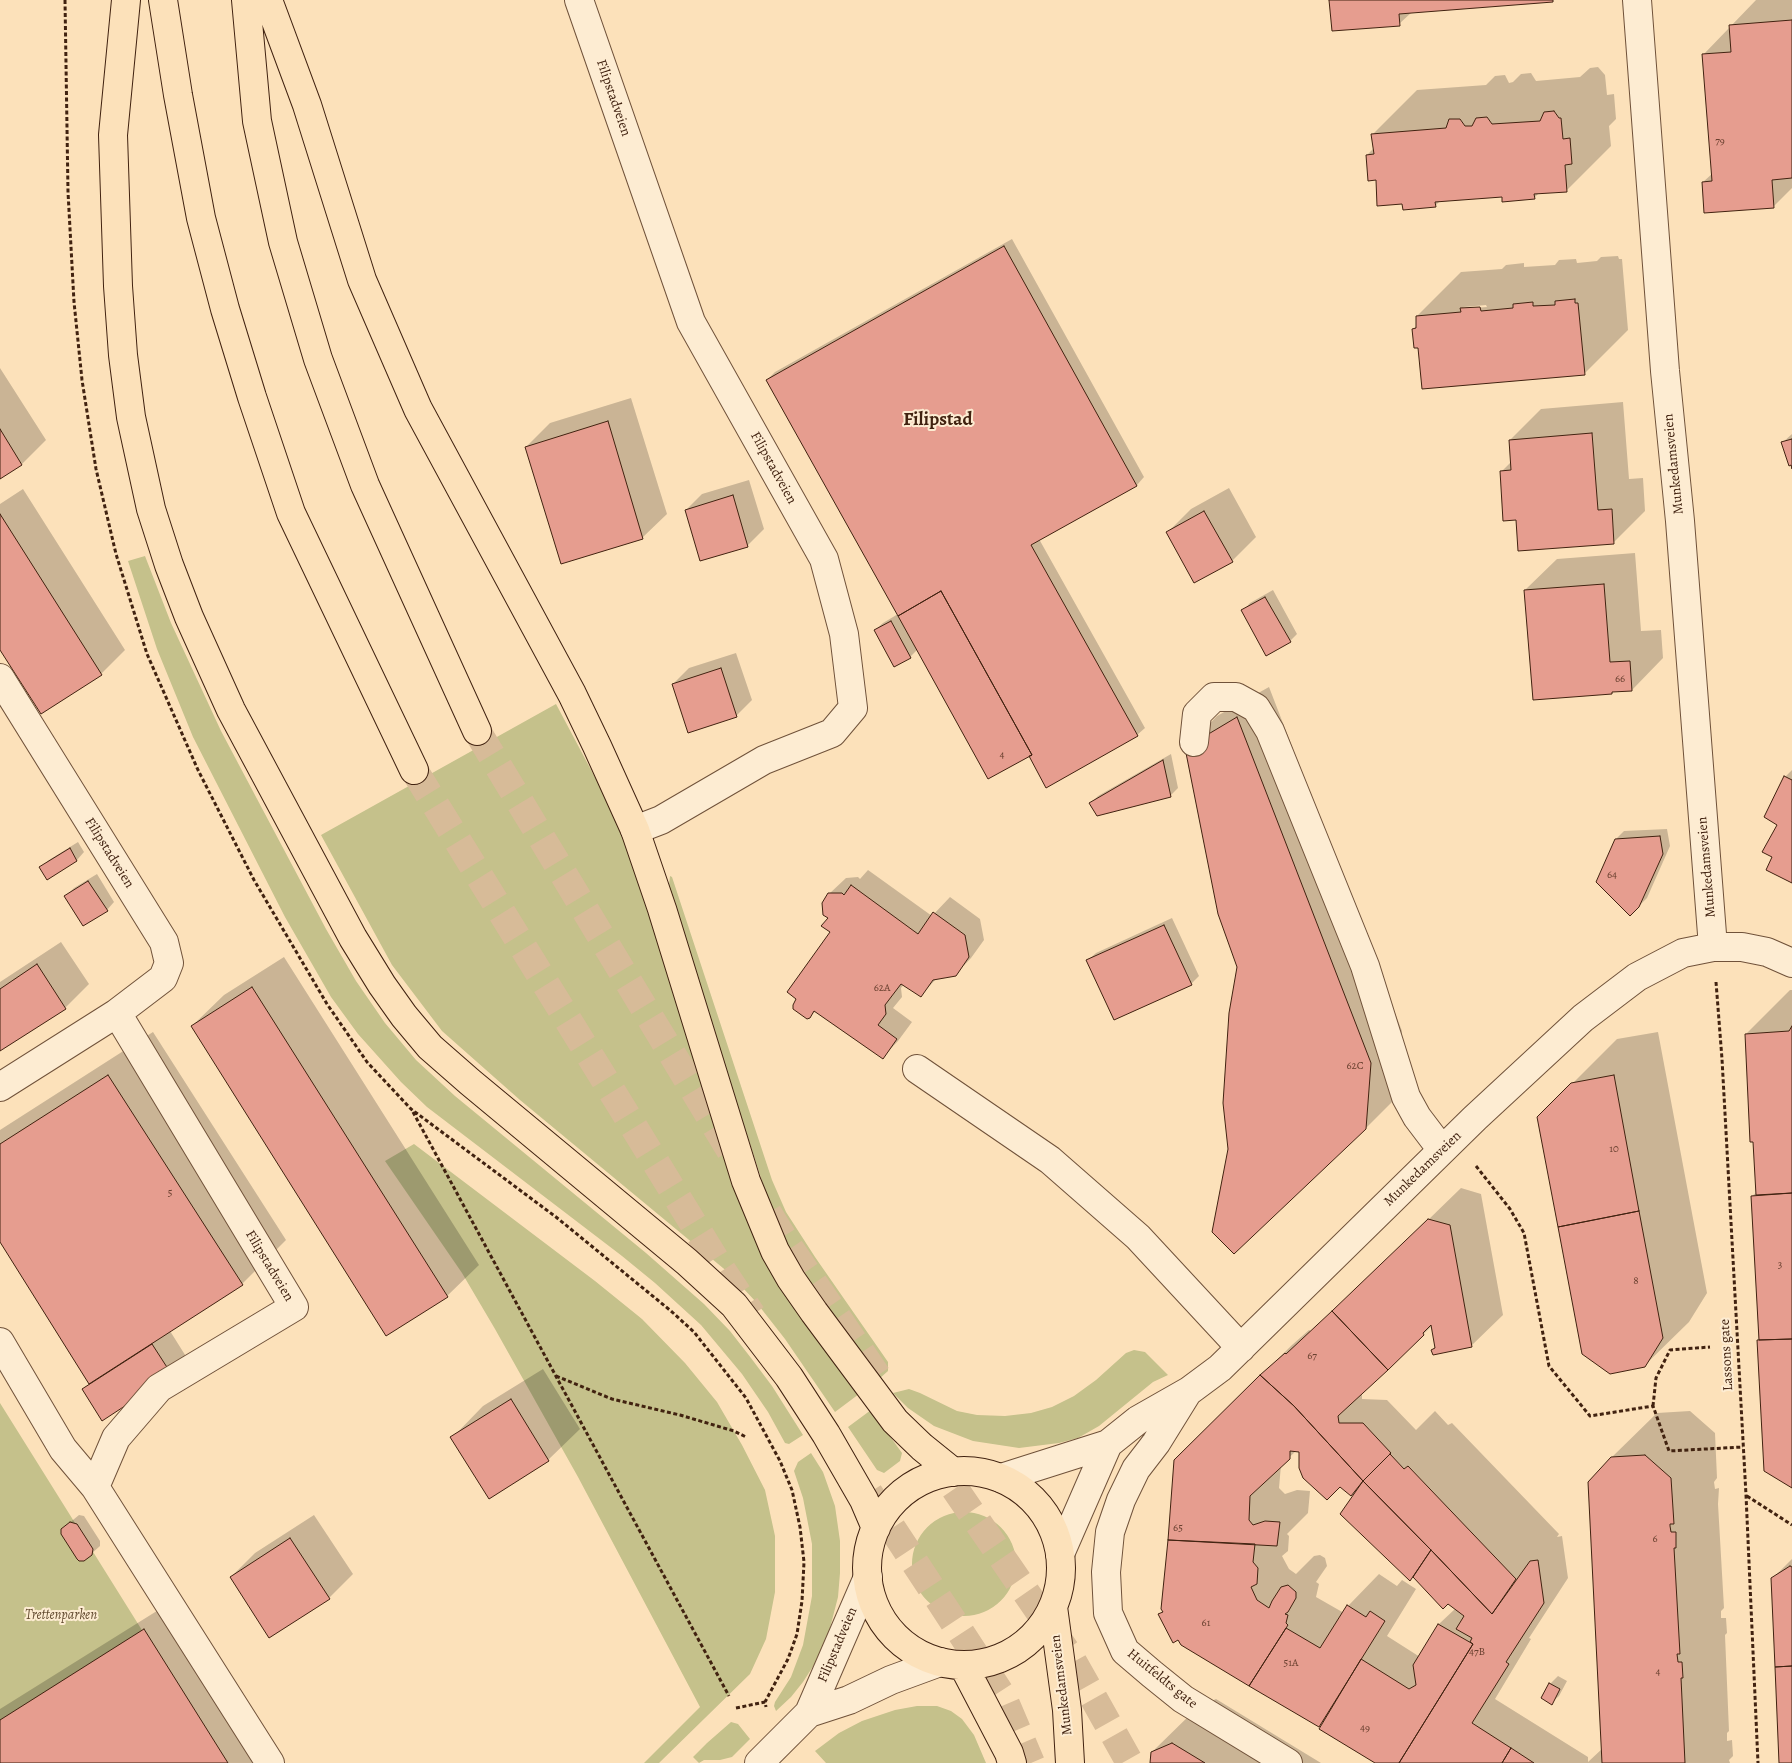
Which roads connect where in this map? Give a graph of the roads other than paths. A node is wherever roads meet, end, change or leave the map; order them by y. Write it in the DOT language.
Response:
graph roads {
  1 [pos="126,0"];
  2 [pos="163,0"];
  3 [pos="246,0"];
  4 [pos="268,0"];
  5 [pos="579,0"];
  6 [pos="1637,0"];
  7 [pos="1,682"];
  8 [pos="477,731"];
  9 [pos="1194,742"];
  10 [pos="414,770"];
  11 [pos="635,830"];
  12 [pos="1713,947"];
  13 [pos="1792,963"];
  14 [pos="117,1013"];
  15 [pos="918,1069"];
  16 [pos="0,1087"];
  17 [pos="1442,1150"];
  18 [pos="0,1342"];
  19 [pos="1241,1348"];
  20 [pos="1189,1391"];
  21 [pos="1108,1444"];
  22 [pos="953,1472"];
  23 [pos="1001,1478"];
  24 [pos="95,1487"];
  25 [pos="876,1528"];
  26 [pos="1060,1554"];
  27 [pos="868,1577"];
  28 [pos="1053,1608"];
  29 [pos="952,1664"];
  30 [pos="809,1713"];
  31 [pos="270,1763"];
  32 [pos="759,1763"];
  33 [pos="1012,1763"];
  34 [pos="1070,1763"];
  35 [pos="1288,1763"];
  1 -- 25 [label="highway"];
  2 -- 10 [label="highway"];
  3 -- 8 [label="highway"];
  4 -- 11 [label="highway"];
  5 -- 11 [label="street, Filipstadveien"];
  6 -- 12 [label="street, Munkedamsveien"];
  7 -- 14 [label="street, Filipstadveien"];
  9 -- 17 [label="street"];
  11 -- 22 [label="highway"];
  12 -- 13 [label="street"];
  12 -- 17 [label="street, Munkedamsveien"];
  14 -- 16 [label="street, Filipstadveien"];
  14 -- 24 [label="street, Filipstadveien"];
  15 -- 19 [label="street"];
  17 -- 19 [label="street, Munkedamsveien"];
  18 -- 24 [label="street"];
  19 -- 20 [label="street, Munkedamsveien"];
  20 -- 21 [label="street, Munkedamsveien"];
  20 -- 35 [label="street, Huitfeldts gate"];
  21 -- 23 [label="street, Munkedamsveien"];
  21 -- 26 [label="street, Munkedamsveien"];
  22 -- 23 [label="highway"];
  22 -- 25 [label="highway"];
  23 -- 26 [label="highway"];
  24 -- 31 [label="street"];
  25 -- 27 [label="highway"];
  26 -- 28 [label="highway"];
  27 -- 29 [label="highway"];
  27 -- 30 [label="street, Filipstadveien"];
  28 -- 29 [label="highway"];
  28 -- 34 [label="highway, Munkedamsveien"];
  29 -- 30 [label="street, Filipstadveien"];
  29 -- 33 [label="highway"];
  30 -- 32 [label="street, Filipstadveien"];
}
